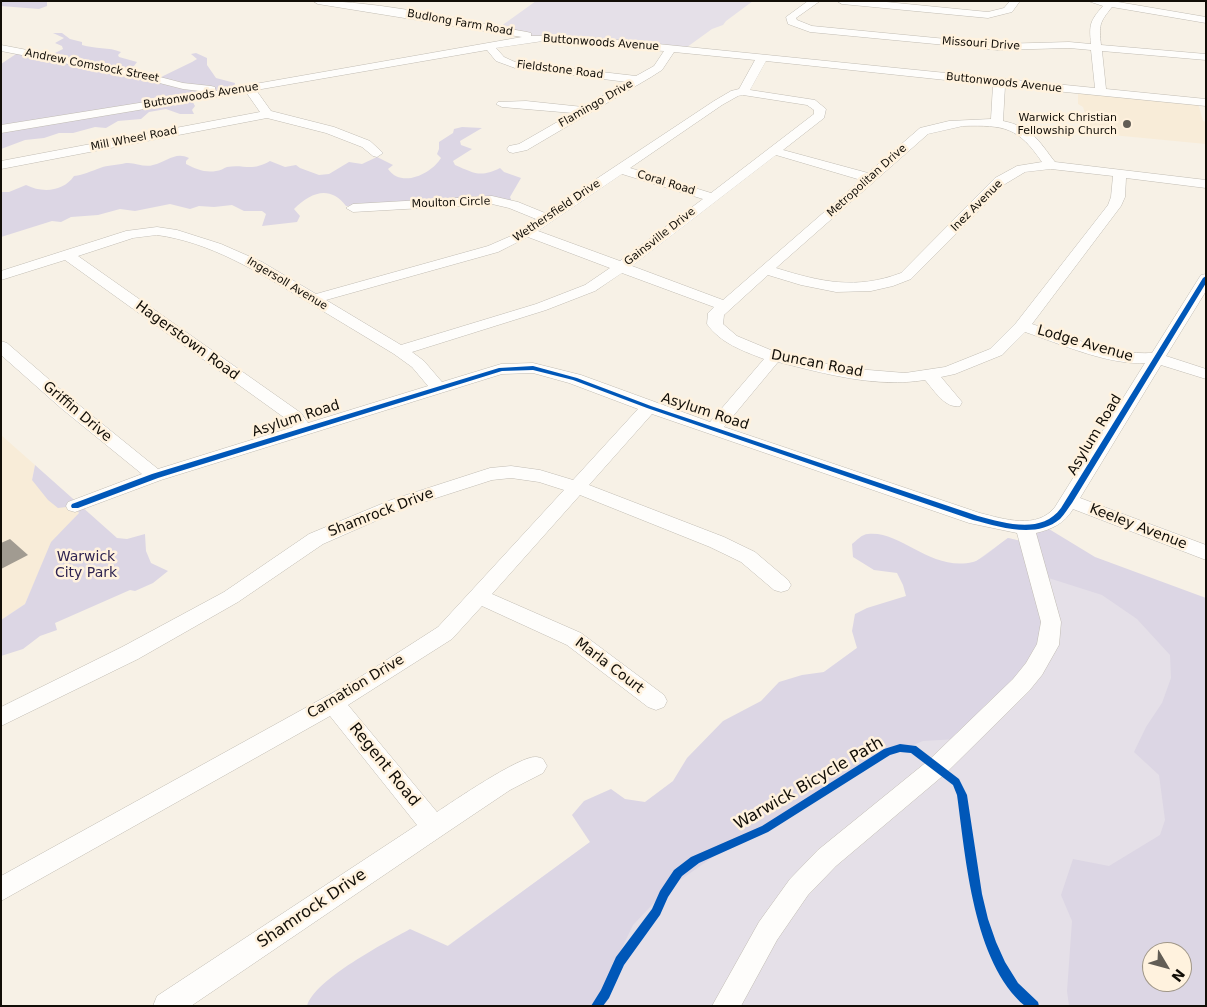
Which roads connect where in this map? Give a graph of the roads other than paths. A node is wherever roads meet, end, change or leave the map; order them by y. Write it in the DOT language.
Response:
graph roads {
  1 [pos="318,1"];
  2 [pos="815,1"];
  3 [pos="842,1"];
  4 [pos="1015,1"];
  5 [pos="1092,1"];
  6 [pos="1109,4"];
  7 [pos="1206,20"];
  8 [pos="543,38"];
  9 [pos="490,46"];
  10 [pos="1096,47"];
  11 [pos="1,48"];
  12 [pos="671,49"];
  13 [pos="1206,57"];
  14 [pos="762,58"];
  15 [pos="638,80"];
  16 [pos="999,82"];
  17 [pos="183,86"];
  18 [pos="249,89"];
  19 [pos="232,91"];
  20 [pos="744,92"];
  21 [pos="1101,93"];
  22 [pos="192,98"];
  23 [pos="1206,103"];
  24 [pos="502,104"];
  25 [pos="585,111"];
  26 [pos="267,114"];
  27 [pos="997,122"];
  28 [pos="1,129"];
  29 [pos="513,149"];
  30 [pos="774,151"];
  31 [pos="377,154"];
  32 [pos="1,165"];
  33 [pos="1051,165"];
  34 [pos="620,169"];
  35 [pos="1120,174"];
  36 [pos="870,178"];
  37 [pos="1206,184"];
  38 [pos="712,197"];
  39 [pos="353,208"];
  40 [pos="545,218"];
  41 [pos="528,232"];
  42 [pos="67,255"];
  43 [pos="623,267"];
  44 [pos="766,270"];
  45 [pos="1,276"];
  46 [pos="1206,278"];
  47 [pos="314,299"];
  48 [pos="724,306"];
  49 [pos="1022,326"];
  50 [pos="1,346"];
  51 [pos="400,351"];
  52 [pos="775,356"];
  53 [pos="1156,358"];
  54 [pos="929,374"];
  55 [pos="1206,374"];
  56 [pos="437,387"];
  57 [pos="954,402"];
  58 [pos="649,407"];
  59 [pos="714,428"];
  60 [pos="304,430"];
  61 [pos="154,476"];
  62 [pos="576,487"];
  63 [pos="1069,501"];
  64 [pos="75,506"];
  65 [pos="1025,527"];
  66 [pos="1206,553"];
  67 [pos="780,585"];
  68 [pos="479,596"];
  69 [pos="656,701"];
  70 [pos="333,703"];
  71 [pos="1,716"];
  72 [pos="535,766"];
  73 [pos="434,827"];
  74 [pos="1,889"];
  75 [pos="167,1006"];
  76 [pos="726,1006"];
  1 -- 8 [label="street, Budlong Farm Road"];
  2 -- 10 [label="street, Missouri Drive"];
  3 -- 4 [label="street"];
  5 -- 6 [label="street"];
  6 -- 7 [label="street"];
  6 -- 10 [label="street"];
  8 -- 9 [label="street, Buttonwoods Avenue"];
  8 -- 12 [label="street, Buttonwoods Avenue"];
  9 -- 15 [label="street, Fieldstone Road"];
  9 -- 18 [label="street, Buttonwoods Avenue"];
  10 -- 13 [label="street, Missouri Drive"];
  10 -- 21 [label="street"];
  11 -- 17 [label="street, Andrew Comstock Street"];
  12 -- 14 [label="street, Buttonwoods Avenue"];
  12 -- 15 [label="street, Flamingo Drive"];
  14 -- 16 [label="street, Buttonwoods Avenue"];
  14 -- 20 [label="street"];
  15 -- 25 [label="street, Flamingo Drive"];
  16 -- 21 [label="street, Buttonwoods Avenue"];
  16 -- 27 [label="street"];
  17 -- 19 [label="street, Andrew Comstock Street"];
  17 -- 22 [label="street"];
  18 -- 19 [label="street, Buttonwoods Avenue"];
  18 -- 26 [label="street"];
  19 -- 22 [label="street, Buttonwoods Avenue"];
  20 -- 30 [label="street, Gainsville Drive"];
  20 -- 34 [label="street, Wethersfield Drive"];
  21 -- 23 [label="street, Buttonwoods Avenue"];
  22 -- 28 [label="street, Buttonwoods Avenue"];
  24 -- 25 [label="street"];
  25 -- 29 [label="street, Flamingo Drive"];
  26 -- 31 [label="street"];
  26 -- 32 [label="street, Mill Wheel Road"];
  27 -- 33 [label="street"];
  27 -- 36 [label="street, Metropolitan Drive"];
  30 -- 36 [label="street"];
  30 -- 38 [label="street, Gainsville Drive"];
  33 -- 35 [label="street, Inez Avenue"];
  33 -- 44 [label="street, Inez Avenue"];
  34 -- 38 [label="street, Coral Road"];
  34 -- 40 [label="street, Wethersfield Drive"];
  35 -- 37 [label="street, Inez Avenue"];
  35 -- 49 [label="street, Duncan Road"];
  36 -- 44 [label="street, Metropolitan Drive"];
  38 -- 43 [label="street, Gainsville Drive"];
  39 -- 40 [label="street, Moulton Circle"];
  40 -- 41 [label="street, Wethersfield Drive"];
  41 -- 43 [label="street"];
  41 -- 47 [label="street, Wethersfield Drive"];
  42 -- 45 [label="street, Ingersoll Avenue"];
  42 -- 47 [label="street, Ingersoll Avenue"];
  42 -- 60 [label="street, Hagerstown Road"];
  43 -- 48 [label="street"];
  43 -- 51 [label="street, Gainsville Drive"];
  44 -- 48 [label="street, Metropolitan Drive"];
  46 -- 53 [label="street, Asylum Road"];
  47 -- 51 [label="street, Ingersoll Avenue"];
  48 -- 52 [label="street, Duncan Road"];
  49 -- 53 [label="street, Lodge Avenue"];
  49 -- 54 [label="street, Duncan Road"];
  50 -- 61 [label="street, Griffin Drive"];
  51 -- 56 [label="street, Ingersoll Avenue"];
  52 -- 54 [label="street, Duncan Road"];
  52 -- 59 [label="street"];
  53 -- 55 [label="street, Lodge Avenue"];
  53 -- 63 [label="street, Asylum Road"];
  54 -- 57 [label="street"];
  56 -- 58 [label="street, Asylum Road"];
  56 -- 60 [label="street, Asylum Road"];
  58 -- 59 [label="street, Asylum Road"];
  58 -- 62 [label="street, Carnation Drive"];
  59 -- 65 [label="street, Asylum Road"];
  60 -- 61 [label="street, Asylum Road"];
  61 -- 64 [label="street, Asylum Road"];
  62 -- 67 [label="street, Shamrock Drive"];
  62 -- 68 [label="street, Carnation Drive"];
  62 -- 71 [label="street, Shamrock Drive"];
  63 -- 65 [label="street, Asylum Road"];
  63 -- 66 [label="street, Keeley Avenue"];
  65 -- 76 [label="street"];
  68 -- 69 [label="street, Marla Court"];
  68 -- 70 [label="street, Carnation Drive"];
  70 -- 73 [label="street, Regent Road"];
  70 -- 74 [label="street, Carnation Drive"];
  72 -- 73 [label="street, Shamrock Drive"];
  73 -- 75 [label="street, Shamrock Drive"];
}
